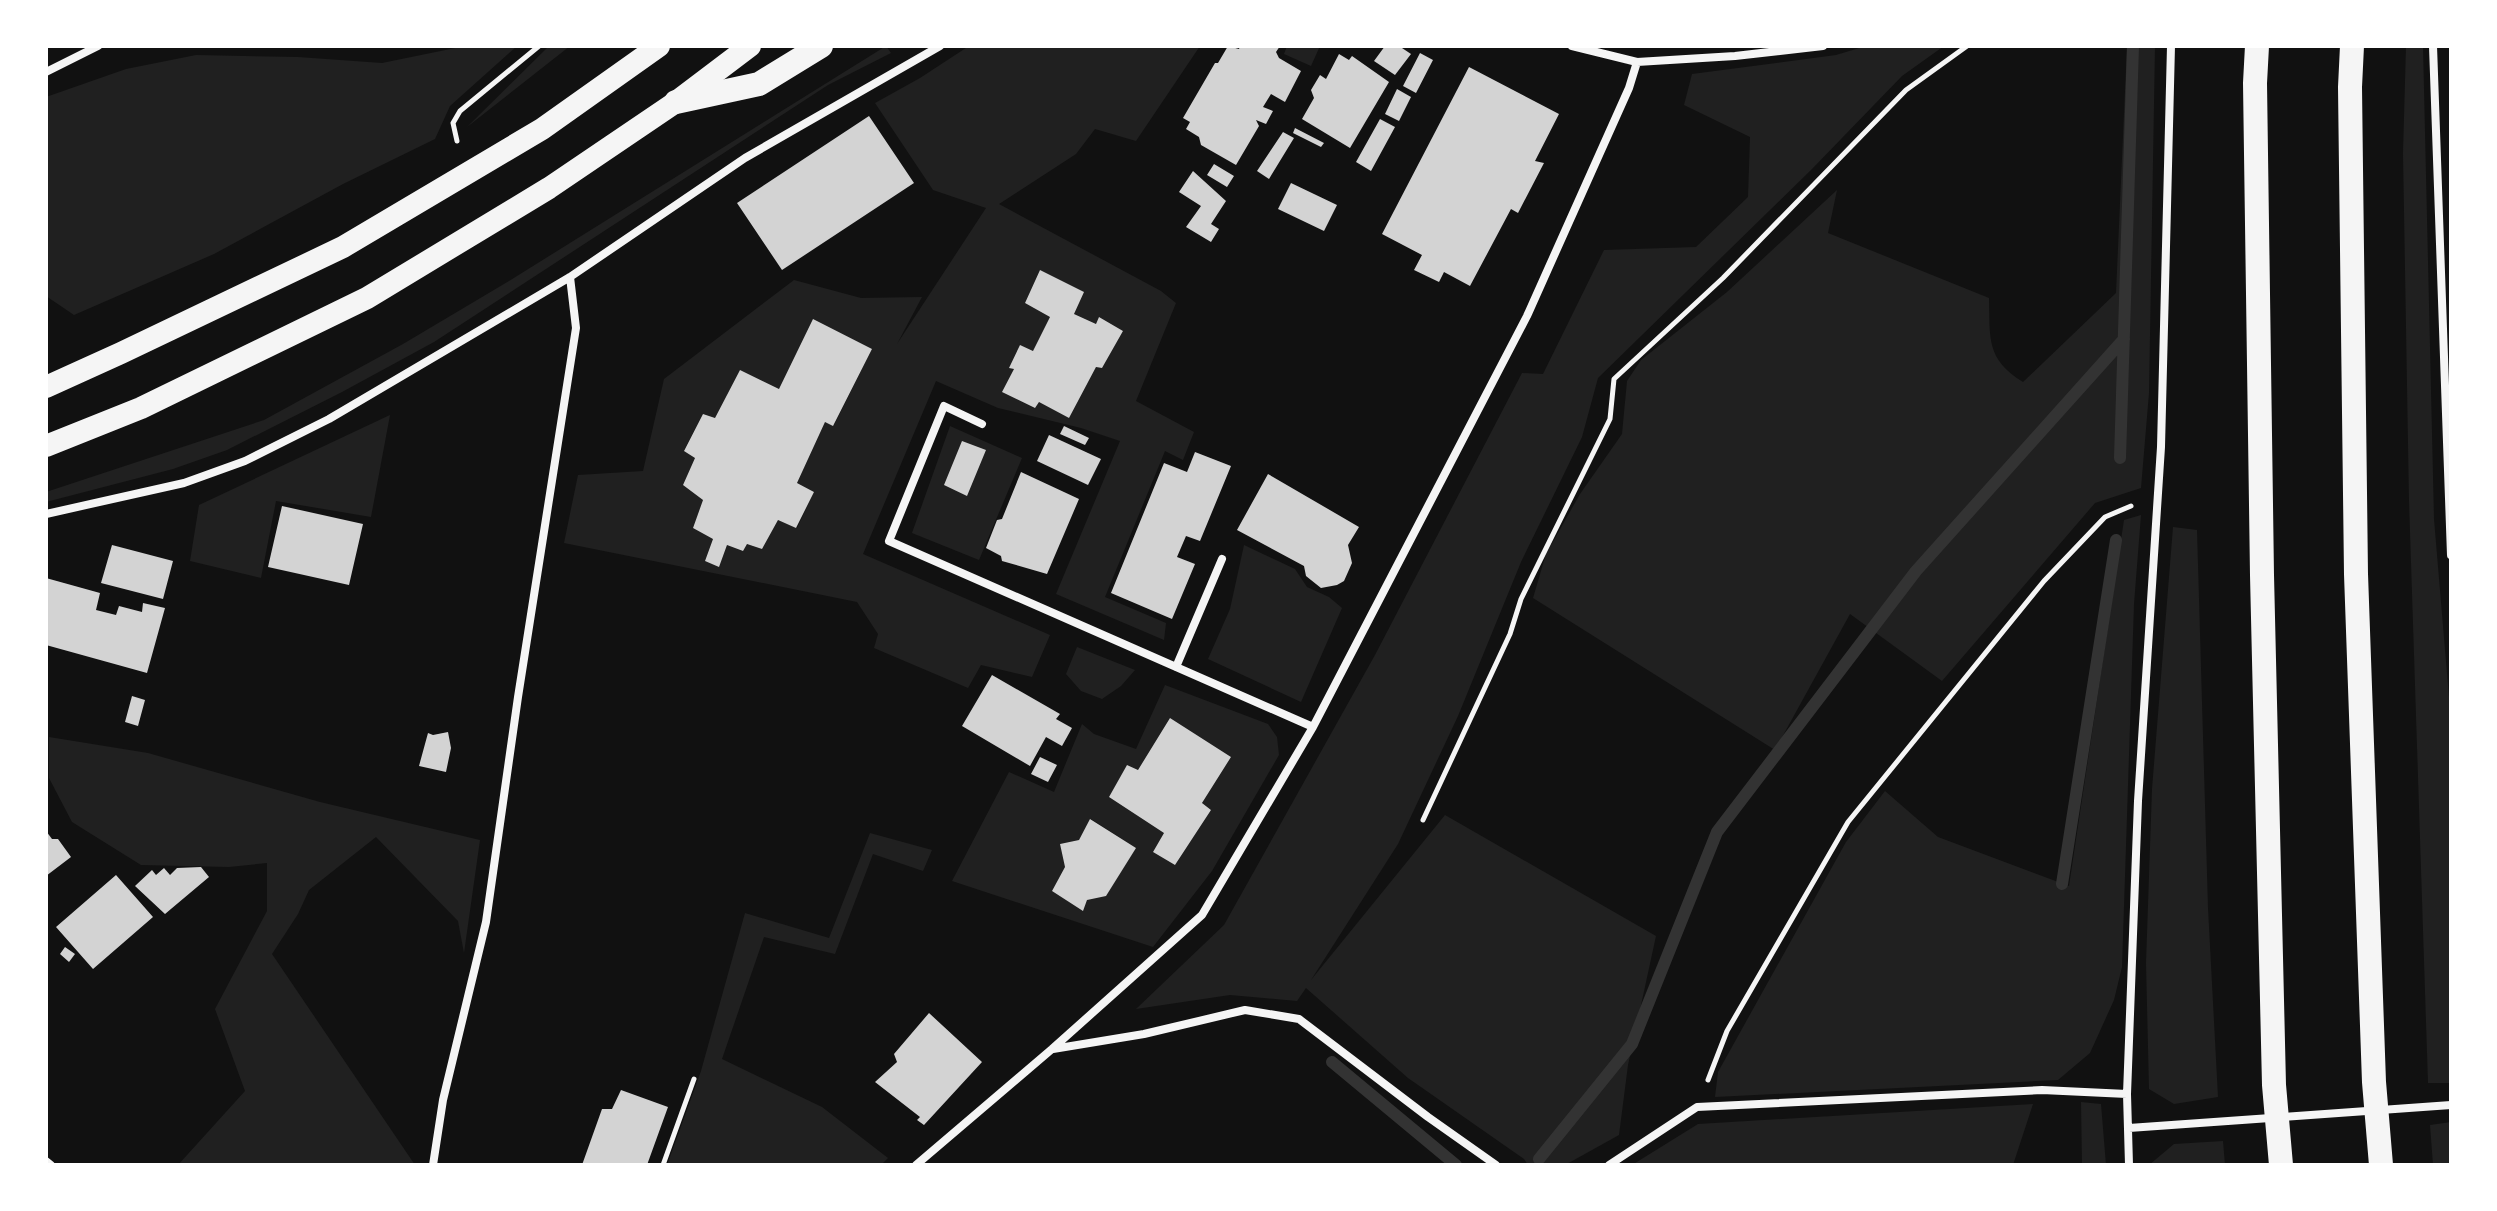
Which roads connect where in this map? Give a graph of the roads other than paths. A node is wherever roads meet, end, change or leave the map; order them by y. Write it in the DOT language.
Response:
graph roads {
  1 [pos="98,46"];
  2 [pos="659,46"];
  3 [pos="750,46"];
  4 [pos="821,46"];
  5 [pos="940,46"];
  6 [pos="1572,46"];
  7 [pos="1823,46"];
  8 [pos="2171,46"];
  9 [pos="2257,46"];
  10 [pos="2352,46"];
  11 [pos="2433,46"];
  12 [pos="1637,62"];
  13 [pos="46,72"];
  14 [pos="676,102"];
  15 [pos="570,277"];
  16 [pos="46,387"];
  17 [pos="982,424"];
  18 [pos="46,446"];
  19 [pos="46,514"];
  20 [pos="2451,555"];
  21 [pos="1222,559"];
  22 [pos="1176,667"];
  23 [pos="1313,727"];
  24 [pos="1052,1049"];
  25 [pos="2127,1094"];
  26 [pos="2451,1105"];
  27 [pos="2129,1128"];
  28 [pos="46,1161"];
  29 [pos="51,1165"];
  30 [pos="433,1165"];
  31 [pos="916,1165"];
  32 [pos="1496,1165"];
  33 [pos="1609,1165"];
  34 [pos="2129,1165"];
  35 [pos="2281,1165"];
  36 [pos="2381,1165"];
  1 -- 13 [label="street"];
  2 -- 16 [label="highway"];
  3 -- 14 [label="highway"];
  4 -- 14 [label="highway"];
  5 -- 15 [label="street"];
  6 -- 12 [label="street"];
  7 -- 12 [label="street"];
  8 -- 25 [label="street"];
  9 -- 35 [label="highway"];
  10 -- 36 [label="highway"];
  11 -- 20 [label="street"];
  12 -- 23 [label="street"];
  14 -- 18 [label="highway"];
  15 -- 19 [label="street"];
  15 -- 30 [label="street"];
  17 -- 22 [label="street"];
  21 -- 22 [label="street"];
  22 -- 23 [label="street"];
  23 -- 24 [label="street"];
  24 -- 31 [label="street"];
  24 -- 32 [label="street"];
  25 -- 27 [label="street"];
  25 -- 33 [label="street"];
  26 -- 27 [label="street"];
  27 -- 34 [label="street"];
  28 -- 29 [label="street"];
}
